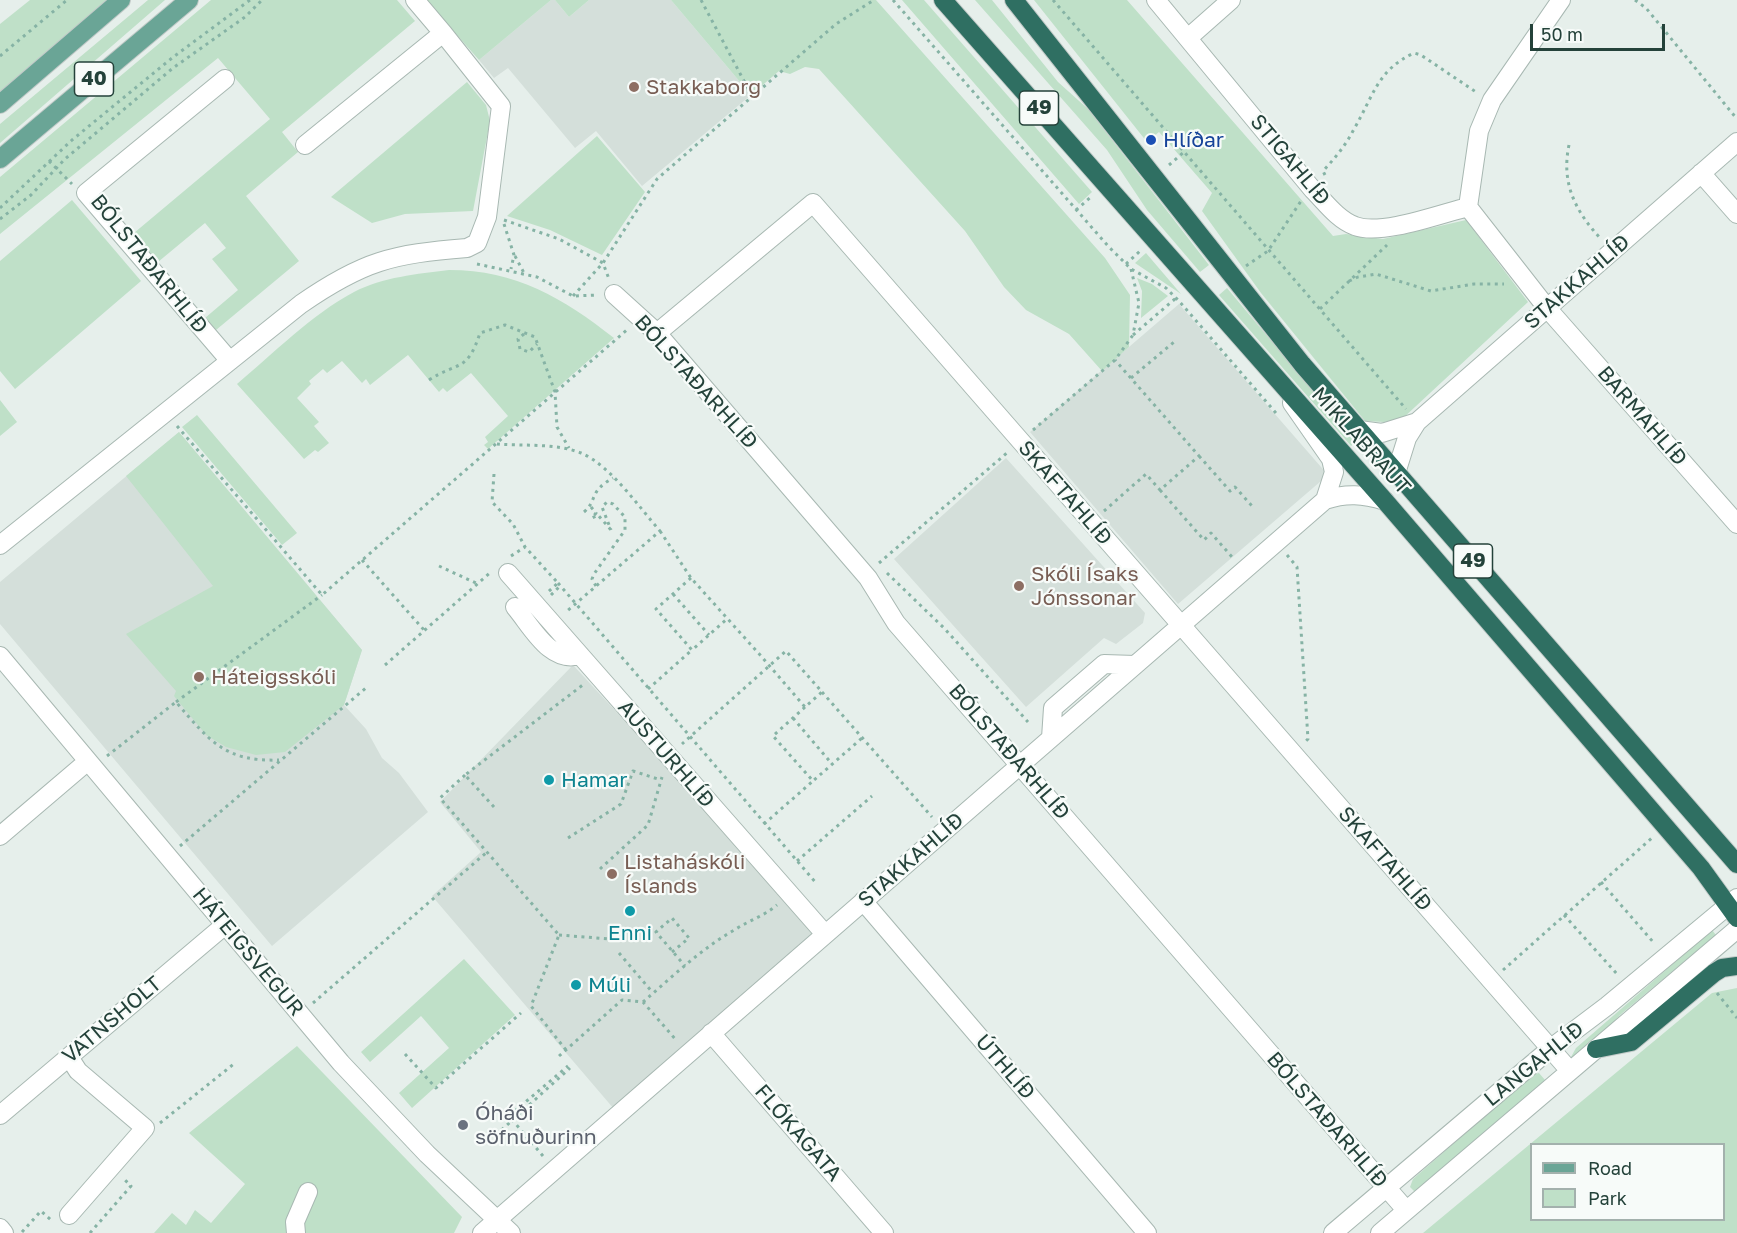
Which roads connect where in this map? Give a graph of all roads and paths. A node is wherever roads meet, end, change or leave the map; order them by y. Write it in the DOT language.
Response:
graph roads {
  1 [pos="67,0"];
  2 [pos="121,0"];
  3 [pos="189,0"];
  4 [pos="250,0"];
  5 [pos="262,0"];
  6 [pos="415,0"];
  7 [pos="701,0"];
  8 [pos="874,0"];
  9 [pos="893,0"];
  10 [pos="943,0"];
  11 [pos="1014,0"];
  12 [pos="1053,0"];
  13 [pos="1061,0"];
  14 [pos="1156,0"];
  15 [pos="1231,0"];
  16 [pos="1561,0"];
  17 [pos="1635,0"];
  18 [pos="1056,4"];
  19 [pos="443,33"];
  20 [pos="1188,38"];
  21 [pos="0,56"];
  22 [pos="225,79"];
  23 [pos="1476,92"];
  24 [pos="752,96"];
  25 [pos="0,104"];
  26 [pos="1737,119"];
  27 [pos="1737,142"];
  28 [pos="1569,144"];
  29 [pos="305,145"];
  30 [pos="1184,152"];
  31 [pos="0,159"];
  32 [pos="49,161"];
  33 [pos="1169,165"];
  34 [pos="55,168"];
  35 [pos="1701,173"];
  36 [pos="1326,179"];
  37 [pos="86,193"];
  38 [pos="1092,196"];
  39 [pos="1304,198"];
  40 [pos="1468,207"];
  41 [pos="0,208"];
  42 [pos="1076,210"];
  43 [pos="1737,214"];
  44 [pos="0,219"];
  45 [pos="1395,238"];
  46 [pos="1140,251"];
  47 [pos="1268,251"];
  48 [pos="1612,251"];
  49 [pos="514,255"];
  50 [pos="603,263"];
  51 [pos="1126,264"];
  52 [pos="486,265"];
  53 [pos="1131,269"];
  54 [pos="511,270"];
  55 [pos="524,273"];
  56 [pos="1238,273"];
  57 [pos="1520,273"];
  58 [pos="1349,281"];
  59 [pos="614,294"];
  60 [pos="573,296"];
  61 [pos="1176,298"];
  62 [pos="1548,308"];
  63 [pos="1320,309"];
  64 [pos="640,318"];
  65 [pos="526,333"];
  66 [pos="657,333"];
  67 [pos="1133,335"];
  68 [pos="537,341"];
  69 [pos="1174,342"];
  70 [pos="1115,360"];
  71 [pos="230,361"];
  72 [pos="1131,378"];
  73 [pos="429,380"];
  74 [pos="1279,382"];
  75 [pos="555,392"];
  76 [pos="1414,418"];
  77 [pos="1281,419"];
  78 [pos="177,426"];
  79 [pos="1359,430"];
  80 [pos="1020,441"];
  81 [pos="496,444"];
  82 [pos="570,450"];
  83 [pos="1199,456"];
  84 [pos="1396,473"];
  85 [pos="494,474"];
  86 [pos="613,478"];
  87 [pos="1160,490"];
  88 [pos="1325,500"];
  89 [pos="1385,501"];
  90 [pos="1252,506"];
  91 [pos="591,507"];
  92 [pos="584,512"];
  93 [pos="1091,523"];
  94 [pos="1737,524"];
  95 [pos="660,531"];
  96 [pos="1276,542"];
  97 [pos="0,545"];
  98 [pos="525,547"];
  99 [pos="362,560"];
  100 [pos="439,566"];
  101 [pos="503,567"];
  102 [pos="1244,570"];
  103 [pos="691,578"];
  104 [pos="478,584"];
  105 [pos="559,585"];
  106 [pos="596,586"];
  107 [pos="673,594"];
  108 [pos="322,595"];
  109 [pos="540,602"];
  110 [pos="576,604"];
  111 [pos="515,607"];
  112 [pos="560,617"];
  113 [pos="727,619"];
  114 [pos="1181,625"];
  115 [pos="424,630"];
  116 [pos="709,635"];
  117 [pos="692,650"];
  118 [pos="580,655"];
  119 [pos="0,656"];
  120 [pos="385,665"];
  121 [pos="770,666"];
  122 [pos="597,675"];
  123 [pos="367,687"];
  124 [pos="648,689"];
  125 [pos="822,692"];
  126 [pos="176,702"];
  127 [pos="805,707"];
  128 [pos="793,718"];
  129 [pos="1028,722"];
  130 [pos="862,737"];
  131 [pos="689,738"];
  132 [pos="1293,754"];
  133 [pos="669,756"];
  134 [pos="281,760"];
  135 [pos="91,764"];
  136 [pos="832,764"];
  137 [pos="1021,764"];
  138 [pos="465,775"];
  139 [pos="661,780"];
  140 [pos="813,781"];
  141 [pos="872,796"];
  142 [pos="494,807"];
  143 [pos="764,824"];
  144 [pos="944,831"];
  145 [pos="1656,834"];
  146 [pos="0,836"];
  147 [pos="568,837"];
  148 [pos="487,852"];
  149 [pos="167,857"];
  150 [pos="797,861"];
  151 [pos="1737,864"];
  152 [pos="600,868"];
  153 [pos="1601,882"];
  154 [pos="817,884"];
  155 [pos="790,894"];
  156 [pos="862,901"];
  157 [pos="1734,907"];
  158 [pos="1564,915"];
  159 [pos="225,925"];
  160 [pos="1737,929"];
  161 [pos="825,934"];
  162 [pos="559,935"];
  163 [pos="610,939"];
  164 [pos="1654,943"];
  165 [pos="672,952"];
  166 [pos="619,953"];
  167 [pos="685,966"];
  168 [pos="1737,966"];
  169 [pos="1617,975"];
  170 [pos="1490,980"];
  171 [pos="1711,986"];
  172 [pos="654,993"];
  173 [pos="643,1002"];
  174 [pos="521,1013"];
  175 [pos="301,1014"];
  176 [pos="1737,1018"];
  177 [pos="711,1033"];
  178 [pos="1550,1049"];
  179 [pos="1596,1049"];
  180 [pos="566,1050"];
  181 [pos="688,1053"];
  182 [pos="405,1054"];
  183 [pos="559,1056"];
  184 [pos="69,1057"];
  185 [pos="234,1063"];
  186 [pos="569,1067"];
  187 [pos="1570,1071"];
  188 [pos="0,1115"];
  189 [pos="512,1120"];
  190 [pos="156,1126"];
  191 [pos="496,1135"];
  192 [pos="554,1169"];
  193 [pos="1385,1187"];
  194 [pos="308,1192"];
  195 [pos="1406,1210"];
  196 [pos="41,1211"];
  197 [pos="69,1215"];
  198 [pos="497,1220"];
  199 [pos="0,1228"];
  200 [pos="4,1233"];
  201 [pos="21,1233"];
  202 [pos="296,1233"];
  203 [pos="482,1233"];
  204 [pos="511,1233"];
  205 [pos="884,1233"];
  206 [pos="1147,1233"];
  207 [pos="1333,1233"];
  208 [pos="1380,1233"];
  1 -- 21 [label="path"];
  2 -- 25 [label="main road, 40"];
  3 -- 31 [label="main road, 40"];
  4 -- 32 [label="path"];
  5 -- 34 [label="path"];
  6 -- 19 [label="street"];
  7 -- 24 [label="path"];
  8 -- 24 [label="path"];
  9 -- 42 [label="path"];
  10 -- 74 [label="highway, MIKLABRAUT / 49"];
  11 -- 79 [label="highway, MIKLABRAUT / 49"];
  12 -- 18 [label="path"];
  13 -- 18 [label="path"];
  14 -- 20 [label="street, STIGAHLÍÐ"];
  15 -- 20 [label="street"];
  16 -- 40 [label="street"];
  17 -- 26 [label="path"];
  18 -- 30 [label="path"];
  19 -- 29 [label="street"];
  19 -- 71 [label="street"];
  20 -- 40 [label="street, STIGAHLÍÐ"];
  22 -- 37 [label="street, BÓLSTAÐARHLÍÐ"];
  23 -- 36 [label="path"];
  24 -- 50 [label="path"];
  27 -- 35 [label="street, STAKKAHLÍÐ"];
  28 -- 48 [label="path"];
  30 -- 33 [label="path"];
  30 -- 47 [label="path"];
  32 -- 34 [label="path"];
  32 -- 41 [label="path"];
  34 -- 37 [label="path"];
  34 -- 44 [label="path"];
  35 -- 43 [label="street"];
  35 -- 48 [label="street, STAKKAHLÍÐ"];
  37 -- 71 [label="street, BÓLSTAÐARHLÍÐ"];
  38 -- 42 [label="path"];
  39 -- 47 [label="path"];
  40 -- 57 [label="street, BARMAHLÍÐ"];
  42 -- 51 [label="path"];
  45 -- 58 [label="path"];
  46 -- 51 [label="path"];
  47 -- 56 [label="path"];
  47 -- 63 [label="path"];
  48 -- 62 [label="street, STAKKAHLÍÐ"];
  49 -- 50 [label="path"];
  49 -- 54 [label="path"];
  49 -- 55 [label="path"];
  50 -- 60 [label="path"];
  51 -- 53 [label="path"];
  52 -- 54 [label="path"];
  53 -- 61 [label="path"];
  53 -- 67 [label="path"];
  54 -- 55 [label="path"];
  55 -- 60 [label="path"];
  57 -- 58 [label="path"];
  57 -- 62 [label="street, BARMAHLÍÐ"];
  58 -- 63 [label="path"];
  59 -- 60 [label="path"];
  59 -- 64 [label="street, BÓLSTAÐARHLÍÐ"];
  61 -- 67 [label="path"];
  61 -- 77 [label="path"];
  62 -- 76 [label="street, STAKKAHLÍÐ"];
  62 -- 94 [label="street, BARMAHLÍÐ"];
  63 -- 76 [label="path"];
  64 -- 66 [label="street, BÓLSTAÐARHLÍÐ"];
  64 -- 75 [label="path"];
  65 -- 68 [label="path"];
  65 -- 68 [label="path"];
  65 -- 73 [label="path"];
  66 -- 80 [label="street, SKAFTAHLÍÐ"];
  66 -- 137 [label="street, BÓLSTAÐARHLÍÐ"];
  67 -- 70 [label="path"];
  68 -- 75 [label="path"];
  69 -- 72 [label="path"];
  70 -- 72 [label="path"];
  70 -- 80 [label="path"];
  71 -- 97 [label="street"];
  72 -- 83 [label="path"];
  74 -- 88 [label="street"];
  74 -- 89 [label="highway, MIKLABRAUT / 49"];
  75 -- 81 [label="path"];
  75 -- 82 [label="path"];
  76 -- 79 [label="street, STAKKAHLÍÐ"];
  76 -- 84 [label="street, STAKKAHLÍÐ"];
  78 -- 108 [label="path"];
  79 -- 84 [label="highway, MIKLABRAUT / 49"];
  80 -- 93 [label="street, SKAFTAHLÍÐ"];
  80 -- 129 [label="path"];
  81 -- 82 [label="path"];
  81 -- 99 [label="path"];
  82 -- 86 [label="path"];
  83 -- 87 [label="path"];
  83 -- 90 [label="path"];
  84 -- 151 [label="highway, MIKLABRAUT / 49"];
  85 -- 98 [label="path"];
  86 -- 91 [label="path"];
  86 -- 95 [label="path"];
  87 -- 93 [label="path"];
  87 -- 102 [label="path"];
  88 -- 89 [label="street"];
  88 -- 96 [label="street, STAKKAHLÍÐ"];
  89 -- 157 [label="highway, MIKLABRAUT / 49"];
  91 -- 92 [label="path"];
  91 -- 106 [label="path"];
  93 -- 114 [label="street, SKAFTAHLÍÐ"];
  95 -- 103 [label="path"];
  95 -- 106 [label="path"];
  96 -- 102 [label="street, STAKKAHLÍÐ"];
  96 -- 132 [label="path"];
  98 -- 101 [label="path"];
  98 -- 105 [label="path"];
  99 -- 108 [label="path"];
  99 -- 115 [label="path"];
  100 -- 104 [label="path"];
  101 -- 104 [label="path"];
  101 -- 109 [label="street, AUSTURHLÍÐ"];
  102 -- 114 [label="street, STAKKAHLÍÐ"];
  103 -- 107 [label="path"];
  103 -- 113 [label="path"];
  104 -- 115 [label="path"];
  105 -- 109 [label="path"];
  105 -- 109 [label="path"];
  105 -- 110 [label="path"];
  106 -- 110 [label="path"];
  107 -- 116 [label="path"];
  107 -- 117 [label="path"];
  108 -- 126 [label="path"];
  109 -- 118 [label="street, AUSTURHLÍÐ"];
  110 -- 112 [label="path"];
  110 -- 124 [label="path"];
  111 -- 118 [label="street"];
  113 -- 116 [label="path"];
  113 -- 121 [label="path"];
  114 -- 132 [label="street, SKAFTAHLÍÐ"];
  114 -- 137 [label="street, STAKKAHLÍÐ"];
  115 -- 120 [label="path"];
  116 -- 117 [label="path"];
  117 -- 124 [label="path"];
  118 -- 122 [label="street, AUSTURHLÍÐ"];
  119 -- 135 [label="street, HÁTEIGSVEGUR"];
  121 -- 125 [label="path"];
  121 -- 127 [label="path"];
  121 -- 131 [label="path"];
  122 -- 133 [label="street, AUSTURHLÍÐ"];
  122 -- 138 [label="path"];
  123 -- 134 [label="path"];
  124 -- 131 [label="path"];
  125 -- 127 [label="path"];
  125 -- 130 [label="path"];
  126 -- 134 [label="path"];
  126 -- 135 [label="path"];
  127 -- 128 [label="path"];
  128 -- 136 [label="path"];
  128 -- 140 [label="path"];
  130 -- 136 [label="path"];
  130 -- 144 [label="path"];
  131 -- 133 [label="path"];
  131 -- 143 [label="path"];
  132 -- 170 [label="street, SKAFTAHLÍÐ"];
  133 -- 139 [label="path"];
  133 -- 155 [label="street, AUSTURHLÍÐ"];
  134 -- 149 [label="path"];
  135 -- 146 [label="street"];
  135 -- 149 [label="street, HÁTEIGSVEGUR"];
  136 -- 140 [label="path"];
  137 -- 144 [label="street, STAKKAHLÍÐ"];
  137 -- 193 [label="street, BÓLSTAÐARHLÍÐ"];
  138 -- 142 [label="path"];
  138 -- 148 [label="path"];
  139 -- 147 [label="path"];
  139 -- 152 [label="path"];
  140 -- 143 [label="path"];
  141 -- 150 [label="path"];
  143 -- 150 [label="path"];
  144 -- 156 [label="street, STAKKAHLÍÐ"];
  145 -- 153 [label="path"];
  148 -- 162 [label="path"];
  148 -- 175 [label="path"];
  149 -- 159 [label="street, HÁTEIGSVEGUR"];
  150 -- 154 [label="path"];
  153 -- 158 [label="path"];
  153 -- 164 [label="path"];
  155 -- 161 [label="street, AUSTURHLÍÐ"];
  155 -- 167 [label="path"];
  156 -- 161 [label="street, STAKKAHLÍÐ"];
  156 -- 206 [label="street, ÚTHLÍÐ"];
  157 -- 178 [label="street, LANGAHLÍÐ"];
  158 -- 169 [label="path"];
  158 -- 170 [label="path"];
  159 -- 175 [label="street, HÁTEIGSVEGUR"];
  159 -- 184 [label="street, VATNSHOLT"];
  160 -- 179 [label="street, LANGAHLÍÐ"];
  161 -- 177 [label="street, STAKKAHLÍÐ"];
  162 -- 163 [label="path"];
  162 -- 180 [label="path"];
  165 -- 165 [label="path"];
  165 -- 167 [label="path"];
  166 -- 172 [label="path"];
  167 -- 172 [label="path"];
  168 -- 179 [label="highway"];
  170 -- 178 [label="street, SKAFTAHLÍÐ"];
  171 -- 176 [label="path"];
  172 -- 173 [label="path"];
  173 -- 180 [label="path"];
  173 -- 181 [label="path"];
  174 -- 182 [label="path"];
  175 -- 198 [label="street, HÁTEIGSVEGUR"];
  177 -- 181 [label="street, STAKKAHLÍÐ"];
  177 -- 205 [label="street, FLÓKAGATA"];
  178 -- 187 [label="street, SKAFTAHLÍÐ"];
  178 -- 193 [label="street, LANGAHLÍÐ"];
  179 -- 187 [label="street, LANGAHLÍÐ"];
  180 -- 183 [label="path"];
  181 -- 192 [label="street, STAKKAHLÍÐ"];
  184 -- 188 [label="street, VATNSHOLT"];
  184 -- 197 [label="street"];
  185 -- 190 [label="path"];
  186 -- 189 [label="path"];
  187 -- 195 [label="street, LANGAHLÍÐ"];
  189 -- 191 [label="path"];
  189 -- 192 [label="path"];
  192 -- 198 [label="street, STAKKAHLÍÐ"];
  193 -- 195 [label="street, BÓLSTAÐARHLÍÐ"];
  193 -- 207 [label="street, LANGAHLÍÐ"];
  194 -- 202 [label="street"];
  195 -- 208 [label="street, LANGAHLÍÐ"];
  196 -- 201 [label="path"];
  198 -- 203 [label="street, STAKKAHLÍÐ"];
  198 -- 204 [label="street, HÁTEIGSVEGUR"];
  199 -- 200 [label="street"];
}
